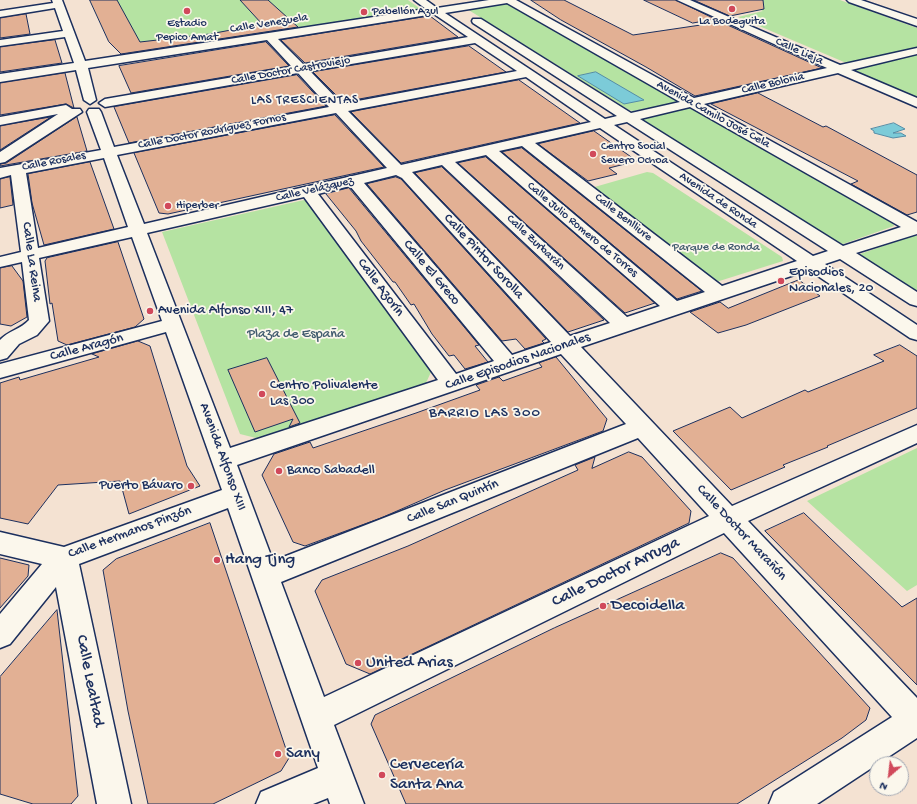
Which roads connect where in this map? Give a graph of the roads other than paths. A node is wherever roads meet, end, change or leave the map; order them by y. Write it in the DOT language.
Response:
graph roads {
  1 [pos="420,0"];
  2 [pos="509,0"];
  3 [pos="682,0"];
  4 [pos="852,0"];
  5 [pos="57,3"];
  6 [pos="443,6"];
  7 [pos="0,14"];
  8 [pos="917,23"];
  9 [pos="69,33"];
  10 [pos="270,37"];
  11 [pos="478,39"];
  12 [pos="0,43"];
  13 [pos="917,51"];
  14 [pos="81,65"];
  15 [pos="300,69"];
  16 [pos="838,69"];
  17 [pos="528,73"];
  18 [pos="0,78"];
  19 [pos="692,102"];
  20 [pos="917,103"];
  21 [pos="96,105"];
  22 [pos="336,108"];
  23 [pos="72,110"];
  24 [pos="28,117"];
  25 [pos="0,121"];
  26 [pos="617,121"];
  27 [pos="48,126"];
  28 [pos="526,142"];
  29 [pos="488,150"];
  30 [pos="109,152"];
  31 [pos="0,159"];
  32 [pos="445,160"];
  33 [pos="18,170"];
  34 [pos="398,171"];
  35 [pos="0,172"];
  36 [pos="354,181"];
  37 [pos="308,192"];
  38 [pos="916,228"];
  39 [pos="138,230"];
  40 [pos="842,253"];
  41 [pos="30,255"];
  42 [pos="818,261"];
  43 [pos="0,262"];
  44 [pos="720,294"];
  45 [pos="917,300"];
  46 [pos="675,309"];
  47 [pos="917,319"];
  48 [pos="173,324"];
  49 [pos="625,326"];
  50 [pos="917,334"];
  51 [pos="4,343"];
  52 [pos="566,346"];
  53 [pos="509,365"];
  54 [pos="0,370"];
  55 [pos="452,384"];
  56 [pos="642,427"];
  57 [pos="917,433"];
  58 [pos="223,460"];
  59 [pos="236,495"];
  60 [pos="728,519"];
  61 [pos="0,543"];
  62 [pos="64,558"];
  63 [pos="265,576"];
  64 [pos="0,635"];
  65 [pos="316,716"];
  66 [pos="917,721"];
  67 [pos="342,790"];
  68 [pos="114,804"];
  69 [pos="273,804"];
  70 [pos="786,804"];
  1 -- 6 [label="street, Avenida de Ronda"];
  2 -- 6 [label="street, Calle Venezuela"];
  2 -- 19 [label="street, Avenida Camilo José Cela"];
  3 -- 16 [label="street, Calle Lieja"];
  4 -- 8 [label="street"];
  5 -- 7 [label="street"];
  5 -- 9 [label="street, Avenida Alfonso XIII"];
  6 -- 10 [label="street, Calle Venezuela"];
  6 -- 11 [label="street, Avenida de Ronda"];
  6 -- 26 [label="street, Avenida de Ronda"];
  9 -- 12 [label="street"];
  9 -- 14 [label="street, Avenida Alfonso XIII"];
  10 -- 14 [label="street, Calle Venezuela"];
  10 -- 15 [label="street, Calle Pintor Sorolla"];
  11 -- 15 [label="street, Calle Doctor Castroviejo"];
  11 -- 17 [label="street, Avenida de Ronda"];
  13 -- 16 [label="street, Calle Bolonia"];
  14 -- 18 [label="street, Calle Venezuela"];
  14 -- 21 [label="street, Avenida Alfonso XIII"];
  15 -- 21 [label="street, Calle Doctor Castroviejo"];
  15 -- 22 [label="street, Calle Pintor Sorolla"];
  16 -- 19 [label="street, Calle Bolonia"];
  16 -- 20 [label="street, Calle Lieja"];
  17 -- 22 [label="street, Calle Doctor Rodríguez Fornos"];
  17 -- 26 [label="street, Avenida de Ronda"];
  19 -- 26 [label="street, Calle Bolonia"];
  19 -- 38 [label="street, Avenida Camilo José Cela"];
  21 -- 23 [label="street, Calle Doctor Castroviejo"];
  21 -- 30 [label="street, Avenida Alfonso XIII"];
  22 -- 30 [label="street, Calle Doctor Rodríguez Fornos"];
  22 -- 34 [label="street, Calle Pintor Sorolla"];
  23 -- 24 [label="street"];
  23 -- 27 [label="street"];
  24 -- 25 [label="street"];
  24 -- 27 [label="street"];
  26 -- 28 [label="street, Calle Velázquez"];
  26 -- 40 [label="street, Avenida de Ronda"];
  26 -- 42 [label="street, Avenida de Ronda"];
  27 -- 31 [label="street"];
  28 -- 29 [label="street, Calle Velázquez"];
  28 -- 44 [label="street, Calle Benlliure"];
  29 -- 32 [label="street, Calle Velázquez"];
  29 -- 46 [label="street, Calle Julio Romero de Torres"];
  30 -- 33 [label="street, Calle Rosales"];
  30 -- 39 [label="street, Avenida Alfonso XIII"];
  32 -- 34 [label="street, Calle Velázquez"];
  32 -- 49 [label="street, Calle Zurbarán"];
  33 -- 35 [label="street, Calle Rosales"];
  33 -- 41 [label="street, Calle La Reina"];
  34 -- 36 [label="street, Calle Velázquez"];
  34 -- 52 [label="street, Calle Pintor Sorolla"];
  36 -- 37 [label="street, Calle Velázquez"];
  36 -- 53 [label="street, Calle El Greco"];
  37 -- 39 [label="street, Calle Velázquez"];
  37 -- 55 [label="street, Calle Azorín"];
  38 -- 40 [label="street, Calle Episodios Nacionales"];
  39 -- 41 [label="street, Calle Velázquez"];
  39 -- 48 [label="street, Avenida Alfonso XIII"];
  40 -- 42 [label="street, Calle Episodios Nacionales"];
  40 -- 45 [label="street, Avenida de Ronda"];
  41 -- 43 [label="street, Calle Velázquez"];
  41 -- 51 [label="street, Calle La Reina"];
  42 -- 44 [label="street, Calle Episodios Nacionales"];
  42 -- 47 [label="street, Avenida de Ronda"];
  42 -- 50 [label="street, Avenida de Ronda"];
  44 -- 46 [label="street, Calle Episodios Nacionales"];
  46 -- 49 [label="street, Calle Episodios Nacionales"];
  48 -- 54 [label="street, Calle Aragón"];
  48 -- 58 [label="street, Avenida Alfonso XIII"];
  49 -- 52 [label="street, Calle Episodios Nacionales"];
  52 -- 53 [label="street, Calle Episodios Nacionales"];
  52 -- 56 [label="street, Calle Doctor Marañón"];
  53 -- 55 [label="street, Calle Episodios Nacionales"];
  55 -- 58 [label="street, Calle Episodios Nacionales"];
  56 -- 60 [label="street, Calle Doctor Marañón"];
  56 -- 63 [label="street, Calle San Quintín"];
  57 -- 60 [label="street, Calle Doctor Arruga"];
  58 -- 59 [label="street, Avenida Alfonso XIII"];
  59 -- 62 [label="street, Calle Hermanos Pinzón"];
  59 -- 63 [label="street, Avenida Alfonso XIII"];
  60 -- 65 [label="street, Calle Doctor Arruga"];
  60 -- 66 [label="street, Calle Doctor Marañón"];
  61 -- 62 [label="street, Calle Hermanos Pinzón"];
  62 -- 64 [label="street"];
  62 -- 68 [label="street, Calle Lealtad"];
  63 -- 65 [label="street, Avenida Alfonso XIII"];
  65 -- 67 [label="street, Avenida Alfonso XIII"];
  66 -- 70 [label="street"];
  67 -- 69 [label="street"];
}
